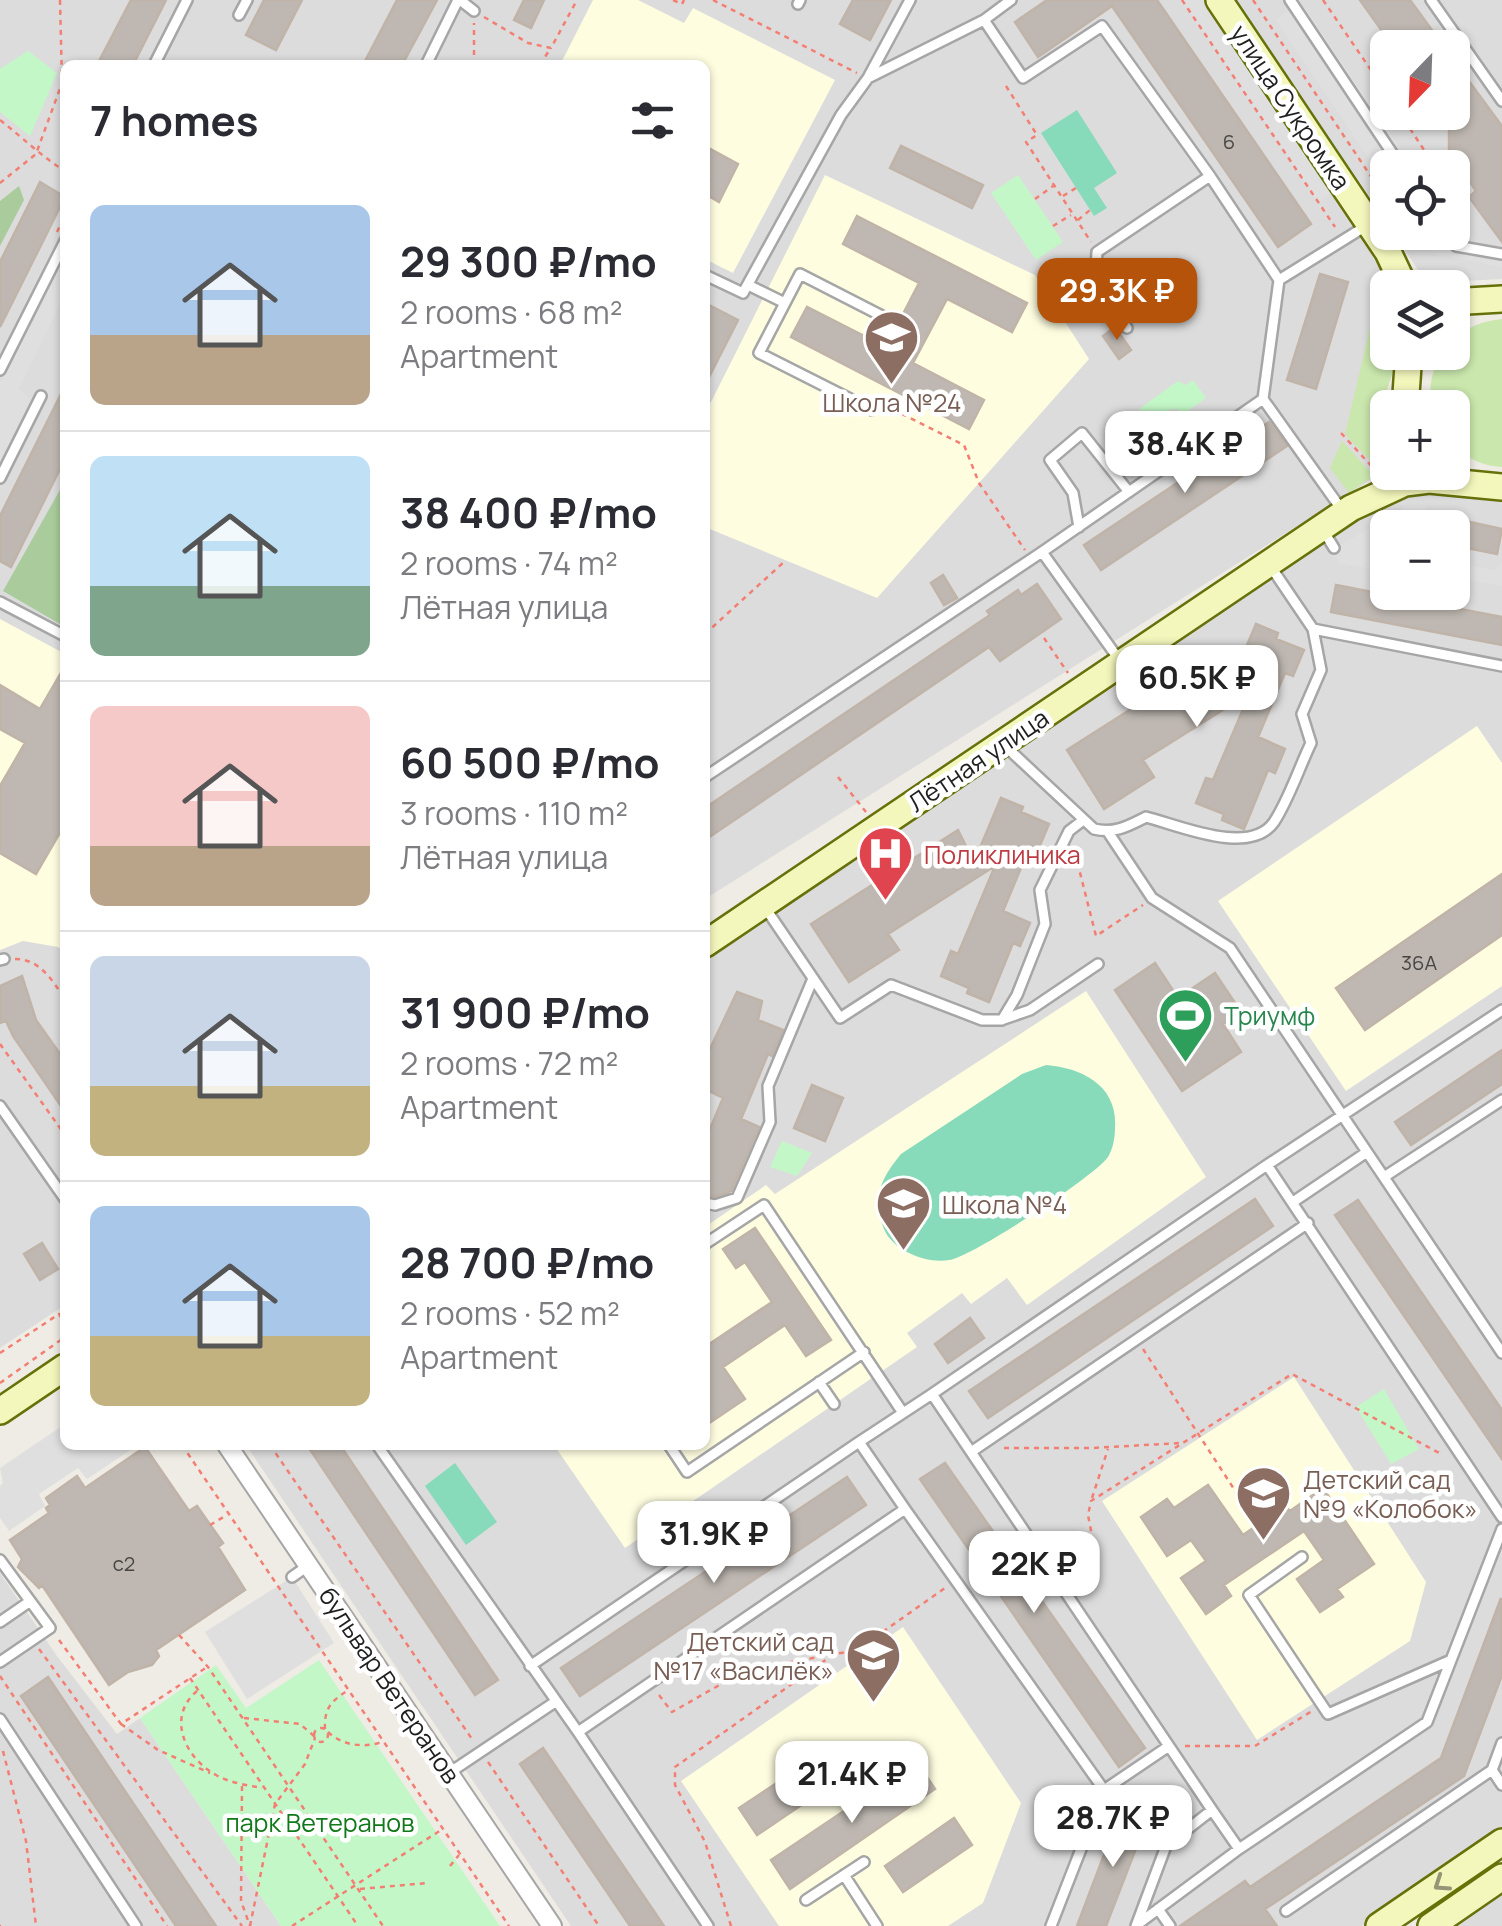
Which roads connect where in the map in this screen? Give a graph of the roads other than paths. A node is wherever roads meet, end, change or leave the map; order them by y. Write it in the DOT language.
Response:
graph roads {
  1 [pos="187,0"];
  2 [pos="247,0"];
  3 [pos="459,0"];
  4 [pos="910,0"];
  5 [pos="1011,0"];
  6 [pos="1219,0"];
  7 [pos="1290,0"];
  8 [pos="1431,0"];
  9 [pos="474,11"];
  10 [pos="239,15"];
  11 [pos="984,20"];
  12 [pos="157,60"];
  13 [pos="429,60"];
  14 [pos="868,78"];
  15 [pos="1502,101"];
  16 [pos="1390,150"];
  17 [pos="1210,176"];
  18 [pos="1369,224"];
  19 [pos="1470,248"];
  20 [pos="60,251"];
  21 [pos="1502,254"];
  22 [pos="1396,270"];
  23 [pos="710,277"];
  24 [pos="1279,280"];
  25 [pos="748,284"];
  26 [pos="1495,300"];
  27 [pos="1470,301"];
  28 [pos="785,303"];
  29 [pos="1470,307"];
  30 [pos="882,316"];
  31 [pos="1127,328"];
  32 [pos="0,370"];
  33 [pos="41,396"];
  34 [pos="1263,399"];
  35 [pos="874,406"];
  36 [pos="0,478"];
  37 [pos="1370,483"];
  38 [pos="1484,484"];
  39 [pos="1128,492"];
  40 [pos="1347,510"];
  41 [pos="1079,527"];
  42 [pos="1042,552"];
  43 [pos="1268,564"];
  44 [pos="0,602"];
  45 [pos="1313,629"];
  46 [pos="60,633"];
  47 [pos="1122,663"];
  48 [pos="1502,666"];
  49 [pos="1002,743"];
  50 [pos="710,774"];
  51 [pos="1082,820"];
  52 [pos="1108,832"];
  53 [pos="764,905"];
  54 [pos="710,941"];
  55 [pos="1098,964"];
  56 [pos="812,980"];
  57 [pos="1502,1010"];
  58 [pos="1002,1020"];
  59 [pos="1502,1100"];
  60 [pos="0,1106"];
  61 [pos="1343,1117"];
  62 [pos="1367,1152"];
  63 [pos="1267,1165"];
  64 [pos="1384,1177"];
  65 [pos="60,1191"];
  66 [pos="1294,1202"];
  67 [pos="710,1204"];
  68 [pos="1308,1223"];
  69 [pos="710,1241"];
  70 [pos="864,1352"];
  71 [pos="1502,1353"];
  72 [pos="60,1370"];
  73 [pos="819,1382"];
  74 [pos="932,1394"];
  75 [pos="834,1404"];
  76 [pos="0,1411"];
  77 [pos="903,1412"];
  78 [pos="858,1442"];
  79 [pos="230,1450"];
  80 [pos="380,1450"];
  81 [pos="672,1450"];
  82 [pos="971,1452"];
  83 [pos="905,1509"];
  84 [pos="1502,1518"];
  85 [pos="1502,1529"];
  86 [pos="1302,1557"];
  87 [pos="0,1560"];
  88 [pos="309,1565"];
  89 [pos="292,1577"];
  90 [pos="29,1602"];
  91 [pos="0,1622"];
  92 [pos="1450,1660"];
  93 [pos="0,1662"];
  94 [pos="530,1666"];
  95 [pos="555,1702"];
  96 [pos="0,1719"];
  97 [pos="578,1732"];
  98 [pos="1502,1743"];
  99 [pos="1169,1746"];
  100 [pos="1492,1770"];
  101 [pos="449,1773"];
  102 [pos="1502,1785"];
  103 [pos="1104,1790"];
  104 [pos="1212,1810"];
  105 [pos="1502,1842"];
  106 [pos="1238,1850"];
  107 [pos="864,1862"];
  108 [pos="844,1876"];
  109 [pos="1502,1878"];
  110 [pos="806,1900"];
  111 [pos="1158,1909"];
  112 [pos="1286,1911"];
  113 [pos="136,1926"];
  114 [pos="552,1926"];
  115 [pos="708,1926"];
  116 [pos="877,1926"];
  117 [pos="1052,1926"];
  118 [pos="1136,1926"];
  119 [pos="1170,1926"];
  120 [pos="1379,1926"];
  121 [pos="1430,1926"];
  1 -- 12 [label="lane"];
  2 -- 10 [label="lane"];
  3 -- 9 [label="lane"];
  3 -- 13 [label="lane"];
  4 -- 14 [label="lane"];
  5 -- 11 [label="lane"];
  6 -- 18 [label="street, улица Сукромка"];
  7 -- 16 [label="lane"];
  8 -- 15 [label="lane"];
  11 -- 14 [label="lane"];
  11 -- 17 [label="lane"];
  14 -- 25 [label="lane"];
  17 -- 24 [label="lane"];
  17 -- 31 [label="lane"];
  18 -- 22 [label="street, улица Сукромка"];
  18 -- 24 [label="lane"];
  19 -- 21 [label="lane"];
  20 -- 32 [label="lane"];
  23 -- 25 [label="lane"];
  24 -- 34 [label="lane"];
  25 -- 28 [label="lane"];
  26 -- 27 [label="street"];
  26 -- 29 [label="street"];
  28 -- 30 [label="lane"];
  28 -- 35 [label="lane"];
  33 -- 36 [label="lane"];
  34 -- 39 [label="lane"];
  34 -- 40 [label="lane"];
  37 -- 40 [label="street"];
  38 -- 40 [label="street"];
  39 -- 41 [label="lane"];
  39 -- 41 [label="lane"];
  40 -- 43 [label="street, Лётная улица"];
  41 -- 42 [label="lane"];
  42 -- 47 [label="lane"];
  42 -- 50 [label="lane"];
  43 -- 45 [label="lane"];
  43 -- 47 [label="street, Лётная улица"];
  44 -- 46 [label="lane"];
  45 -- 48 [label="lane"];
  45 -- 52 [label="lane"];
  47 -- 49 [label="street, Лётная улица"];
  49 -- 51 [label="lane"];
  49 -- 53 [label="street, Лётная улица"];
  51 -- 52 [label="lane"];
  51 -- 58 [label="lane"];
  52 -- 61 [label="lane"];
  53 -- 54 [label="street, Лётная улица"];
  53 -- 56 [label="lane"];
  55 -- 58 [label="lane"];
  56 -- 58 [label="lane"];
  56 -- 67 [label="lane"];
  57 -- 61 [label="lane"];
  59 -- 64 [label="lane"];
  60 -- 65 [label="lane"];
  61 -- 62 [label="lane"];
  61 -- 63 [label="lane"];
  62 -- 64 [label="lane"];
  62 -- 66 [label="lane"];
  63 -- 66 [label="lane"];
  63 -- 74 [label="lane"];
  64 -- 71 [label="lane"];
  66 -- 68 [label="lane"];
  68 -- 82 [label="lane"];
  68 -- 84 [label="lane"];
  69 -- 70 [label="lane"];
  70 -- 73 [label="lane"];
  70 -- 77 [label="lane"];
  72 -- 76 [label="street"];
  73 -- 75 [label="lane"];
  73 -- 81 [label="lane"];
  74 -- 77 [label="lane"];
  74 -- 82 [label="lane"];
  77 -- 78 [label="lane"];
  78 -- 83 [label="lane"];
  78 -- 94 [label="lane"];
  79 -- 88 [label="street, бульвар Ветеранов"];
  80 -- 94 [label="lane"];
  82 -- 99 [label="lane"];
  83 -- 97 [label="lane"];
  83 -- 103 [label="lane"];
  85 -- 92 [label="lane"];
  86 -- 92 [label="lane"];
  87 -- 90 [label="lane"];
  88 -- 89 [label="lane"];
  88 -- 101 [label="street, бульвар Ветеранов"];
  90 -- 91 [label="lane"];
  90 -- 93 [label="lane"];
  92 -- 106 [label="lane"];
  94 -- 95 [label="lane"];
  95 -- 97 [label="lane"];
  95 -- 101 [label="lane"];
  96 -- 113 [label="lane"];
  97 -- 115 [label="lane"];
  98 -- 100 [label="lane"];
  99 -- 103 [label="lane"];
  99 -- 104 [label="lane"];
  100 -- 102 [label="lane"];
  100 -- 112 [label="lane"];
  101 -- 114 [label="street, бульвар Ветеранов"];
  103 -- 117 [label="lane"];
  104 -- 106 [label="lane"];
  104 -- 118 [label="lane"];
  105 -- 120 [label="street, one-way"];
  106 -- 111 [label="lane"];
  107 -- 108 [label="lane"];
  108 -- 110 [label="lane"];
  108 -- 116 [label="lane"];
  109 -- 121 [label="street"];
  111 -- 118 [label="lane"];
  111 -- 119 [label="lane"];
}
